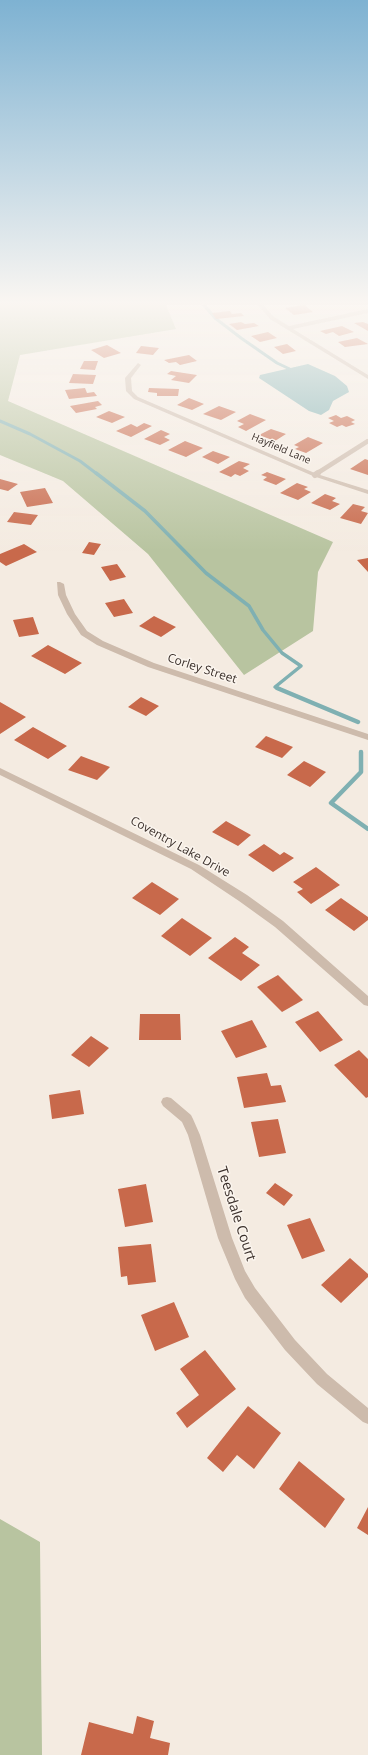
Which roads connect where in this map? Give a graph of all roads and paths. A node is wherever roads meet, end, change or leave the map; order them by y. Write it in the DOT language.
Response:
graph roads {
  1 [pos="129,387"];
  2 [pos="368,441"];
  3 [pos="315,475"];
  4 [pos="368,492"];
  5 [pos="60,584"];
  6 [pos="368,737"];
  7 [pos="0,771"];
  8 [pos="368,1002"];
  9 [pos="167,1102"];
  10 [pos="368,1417"];
  1 -- 3 [label="street, Hayfield Lane"];
  2 -- 3 [label="lane"];
  3 -- 4 [label="street, Hayfield Lane"];
  5 -- 6 [label="street, Corley Street"];
  7 -- 8 [label="street, Coventry Lake Drive"];
  9 -- 10 [label="street, Teesdale Court"];
}
